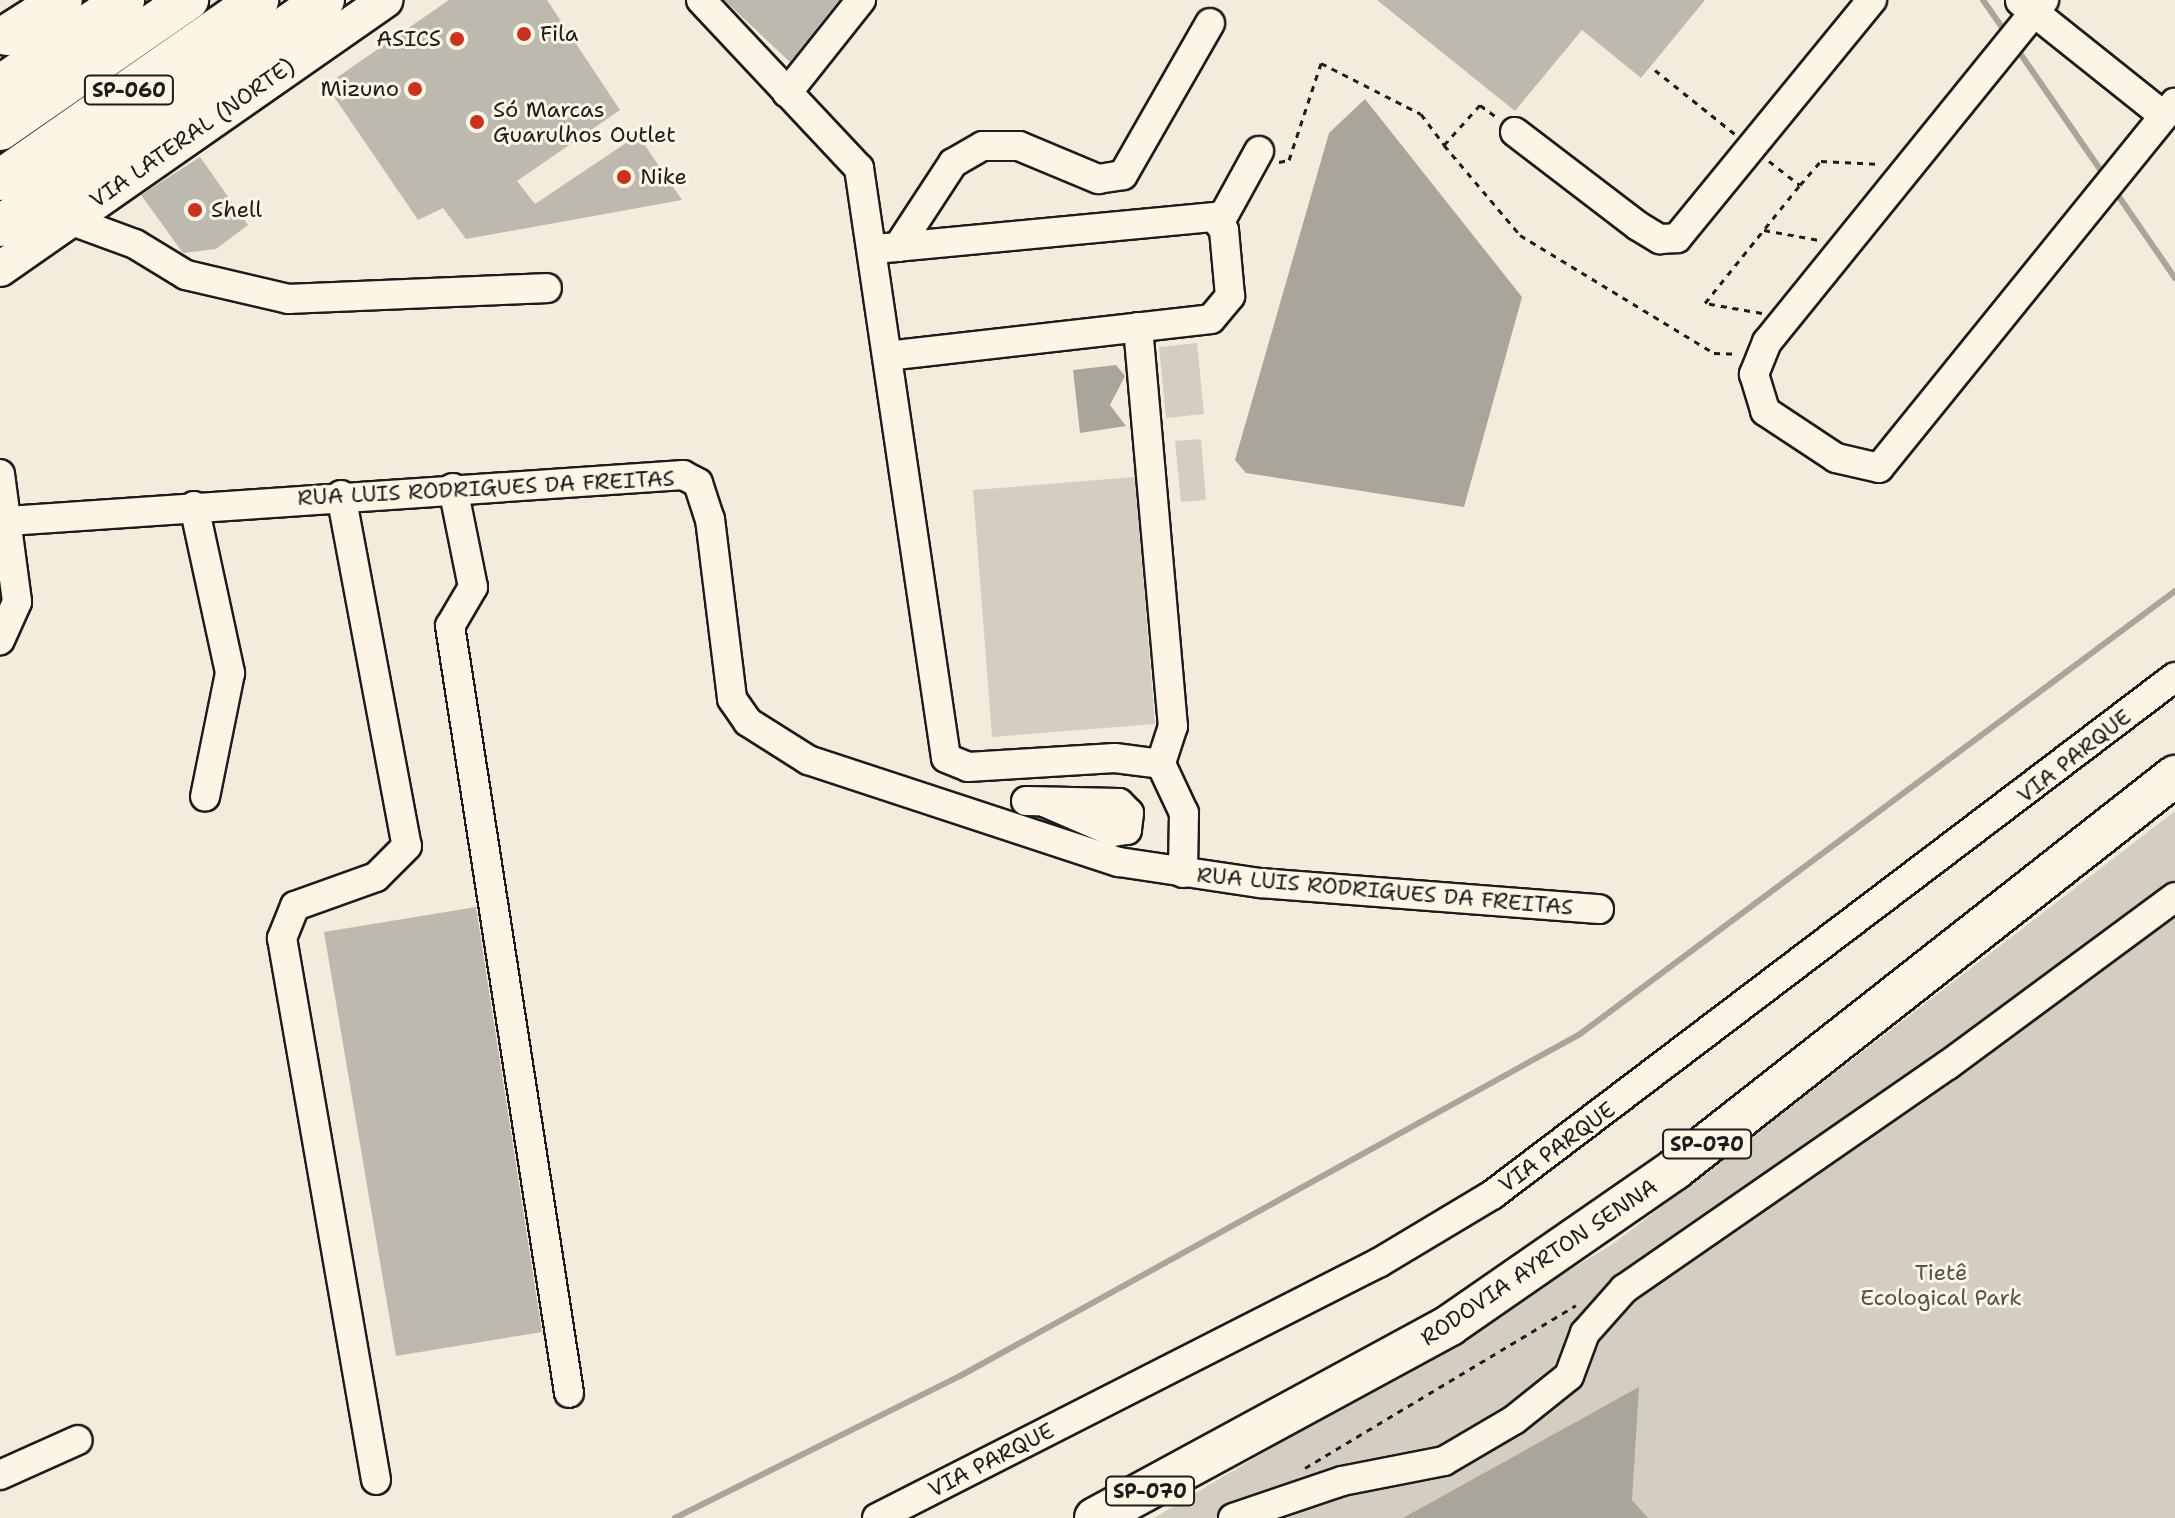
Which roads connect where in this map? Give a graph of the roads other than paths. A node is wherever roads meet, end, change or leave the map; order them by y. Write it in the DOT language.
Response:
graph roads {
  1 [pos="42,0"];
  2 [pos="62,0"];
  3 [pos="124,0"];
  4 [pos="188,0"];
  5 [pos="258,0"];
  6 [pos="324,0"];
  7 [pos="386,0"];
  8 [pos="701,0"];
  9 [pos="861,0"];
  10 [pos="1872,0"];
  11 [pos="2032,5"];
  12 [pos="1210,23"];
  13 [pos="4,38"];
  14 [pos="0,86"];
  15 [pos="787,93"];
  16 [pos="2170,110"];
  17 [pos="0,130"];
  18 [pos="1515,132"];
  19 [pos="1257,155"];
  20 [pos="0,180"];
  21 [pos="1109,180"];
  22 [pos="67,219"];
  23 [pos="1220,222"];
  24 [pos="1130,224"];
  25 [pos="0,226"];
  26 [pos="885,248"];
  27 [pos="0,269"];
  28 [pos="547,288"];
  29 [pos="1138,327"];
  30 [pos="887,356"];
  31 [pos="0,474"];
  32 [pos="453,488"];
  33 [pos="341,495"];
  34 [pos="194,506"];
  35 [pos="8,521"];
  36 [pos="0,640"];
  37 [pos="2175,677"];
  38 [pos="1076,760"];
  39 [pos="1161,764"];
  40 [pos="2175,776"];
  41 [pos="205,797"];
  42 [pos="1080,802"];
  43 [pos="1183,873"];
  44 [pos="2175,897"];
  45 [pos="1599,909"];
  46 [pos="569,1393"];
  47 [pos="78,1440"];
  48 [pos="0,1475"];
  49 [pos="376,1480"];
  50 [pos="877,1518"];
  51 [pos="1095,1518"];
  52 [pos="1233,1518"];
  1 -- 13 [label="main road"];
  2 -- 13 [label="highway"];
  3 -- 14 [label="highway"];
  4 -- 17 [label="highway, SP-060"];
  5 -- 20 [label="highway, SP-060"];
  6 -- 25 [label="highway, SP-060"];
  7 -- 22 [label="main road, VIA LATERAL (NORTE)"];
  8 -- 15 [label="street"];
  9 -- 15 [label="street"];
  10 -- 18 [label="street"];
  11 -- 16 [label="street"];
  11 -- 16 [label="street"];
  12 -- 21 [label="street"];
  15 -- 26 [label="street"];
  19 -- 23 [label="street"];
  21 -- 24 [label="street"];
  21 -- 26 [label="street"];
  22 -- 27 [label="main road, VIA LATERAL (NORTE)"];
  22 -- 28 [label="street"];
  23 -- 24 [label="street"];
  23 -- 29 [label="street"];
  24 -- 26 [label="street"];
  26 -- 30 [label="street"];
  29 -- 30 [label="street"];
  29 -- 39 [label="street"];
  30 -- 38 [label="street"];
  31 -- 35 [label="street"];
  32 -- 33 [label="street, RUA LUIS RODRIGUES DA FREITAS"];
  32 -- 43 [label="street, RUA LUIS RODRIGUES DA FREITAS"];
  32 -- 46 [label="street"];
  33 -- 34 [label="street, RUA LUIS RODRIGUES DA FREITAS"];
  33 -- 49 [label="street"];
  34 -- 35 [label="street, RUA LUIS RODRIGUES DA FREITAS"];
  34 -- 41 [label="street"];
  35 -- 36 [label="street"];
  37 -- 50 [label="street, VIA PARQUE"];
  38 -- 39 [label="street"];
  38 -- 42 [label="street"];
  39 -- 43 [label="street"];
  40 -- 51 [label="highway, RODOVIA AYRTON SENNA / SP-070"];
  42 -- 42 [label="street"];
  43 -- 45 [label="street, RUA LUIS RODRIGUES DA FREITAS"];
  44 -- 52 [label="street"];
  47 -- 48 [label="street"];
}
